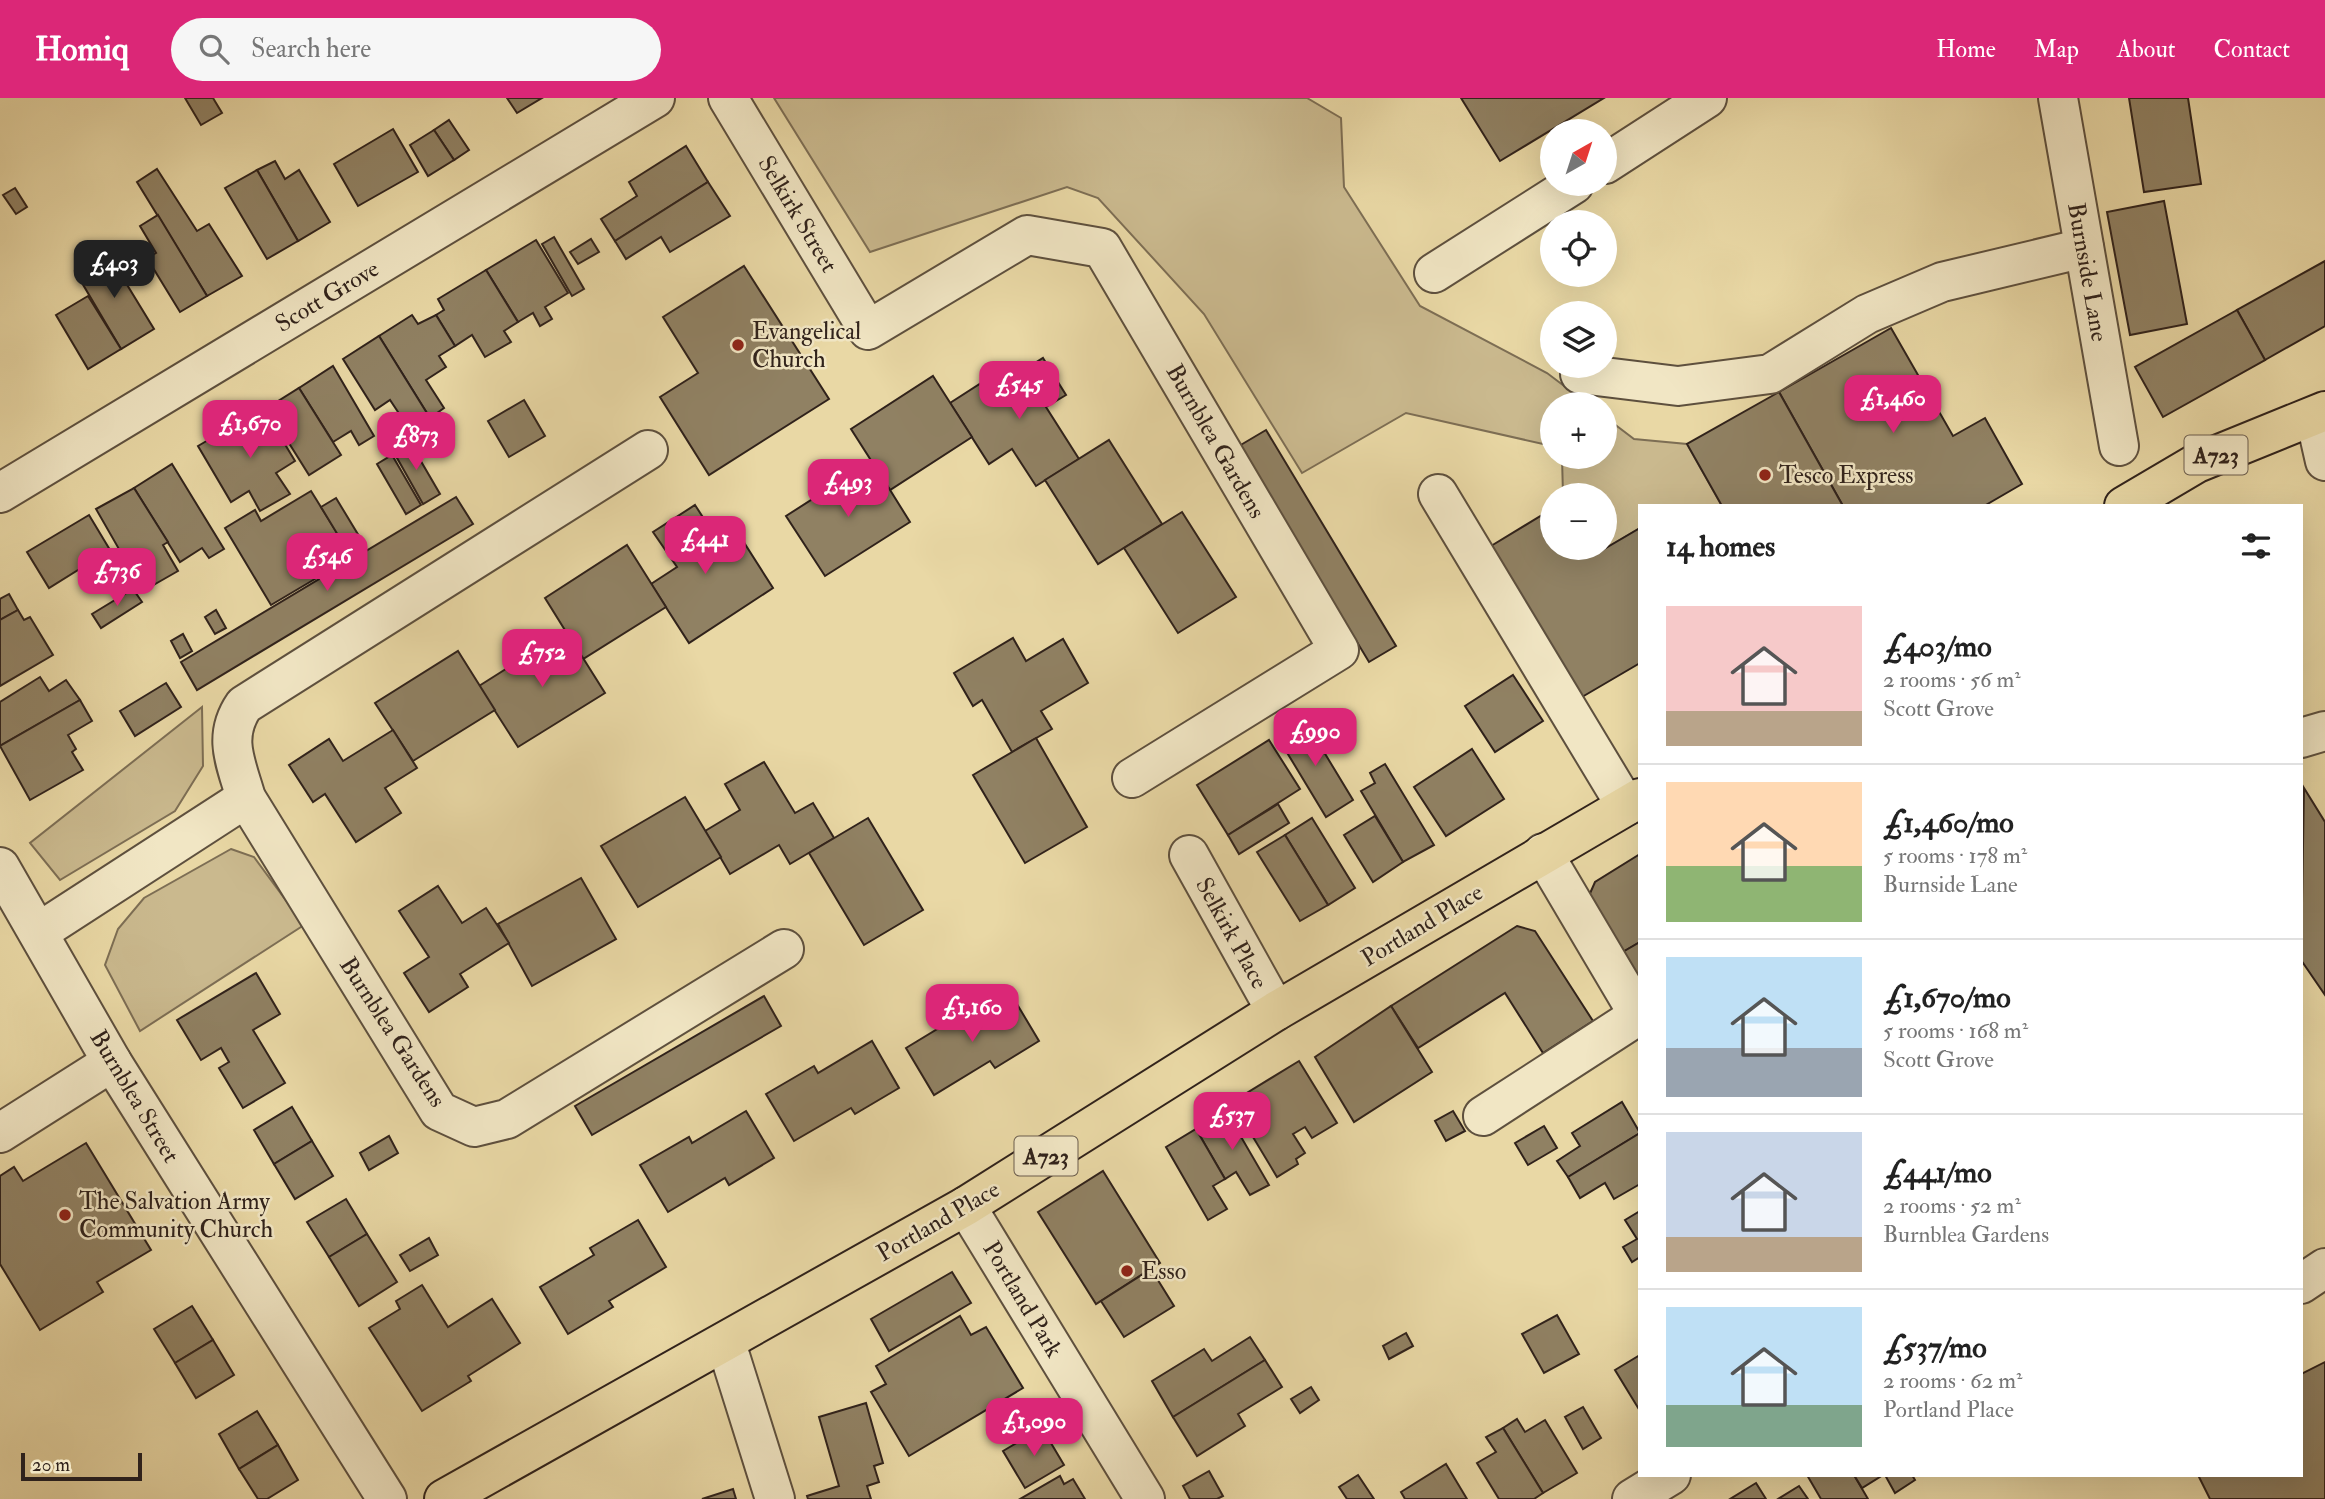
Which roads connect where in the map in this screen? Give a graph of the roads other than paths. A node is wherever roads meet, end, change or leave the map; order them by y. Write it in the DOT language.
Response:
graph roads {
  1 [pos="655,98"];
  2 [pos="728,98"];
  3 [pos="1707,98"];
  4 [pos="2058,98"];
  5 [pos="1617,156"];
  6 [pos="1555,196"];
  7 [pos="2084,248"];
  8 [pos="1434,274"];
  9 [pos="868,330"];
  10 [pos="1613,378"];
  11 [pos="2320,414"];
  12 [pos="2119,446"];
  13 [pos="648,450"];
  14 [pos="2325,461"];
  15 [pos="0,493"];
  16 [pos="1438,494"];
  17 [pos="2127,504"];
  18 [pos="2325,730"];
  19 [pos="2303,737"];
  20 [pos="1132,778"];
  21 [pos="246,798"];
  22 [pos="1633,802"];
  23 [pos="1543,853"];
  24 [pos="1189,855"];
  25 [pos="0,867"];
  26 [pos="39,932"];
  27 [pos="784,949"];
  28 [pos="1276,1011"];
  29 [pos="1638,1014"];
  30 [pos="1638,1017"];
  31 [pos="113,1062"];
  32 [pos="1483,1116"];
  33 [pos="0,1133"];
  34 [pos="966,1206"];
  35 [pos="2325,1268"];
  36 [pos="2303,1283"];
  37 [pos="726,1343"];
  38 [pos="1668,1477"];
  39 [pos="387,1499"];
  40 [pos="444,1499"];
  41 [pos="775,1499"];
  42 [pos="1145,1499"];
  43 [pos="1632,1499"];
  1 -- 15 [label="street, Scott Grove"];
  2 -- 9 [label="street, Selkirk Street"];
  3 -- 5 [label="street"];
  4 -- 7 [label="street, Burnside Lane"];
  6 -- 8 [label="street"];
  7 -- 10 [label="street"];
  7 -- 12 [label="street, Burnside Lane"];
  9 -- 20 [label="street, Burnblea Gardens"];
  11 -- 14 [label="street"];
  11 -- 17 [label="main road, A723"];
  13 -- 21 [label="street, Burnblea Gardens"];
  16 -- 22 [label="street"];
  18 -- 19 [label="street"];
  21 -- 26 [label="street"];
  21 -- 27 [label="street, Burnblea Gardens"];
  22 -- 23 [label="main road, Portland Place / A723"];
  23 -- 28 [label="main road, Portland Place / A723"];
  23 -- 29 [label="street"];
  24 -- 28 [label="street, Selkirk Place"];
  25 -- 26 [label="street, Burnblea Street"];
  26 -- 31 [label="street, Burnblea Street"];
  28 -- 34 [label="main road, Portland Place / A723"];
  30 -- 32 [label="street"];
  31 -- 33 [label="street"];
  31 -- 39 [label="street, Burnblea Street"];
  34 -- 37 [label="main road, Portland Place / A723"];
  34 -- 42 [label="street, Portland Park"];
  35 -- 36 [label="street"];
  37 -- 40 [label="main road, Portland Place / A723"];
  37 -- 41 [label="street"];
  38 -- 43 [label="street"];
}
